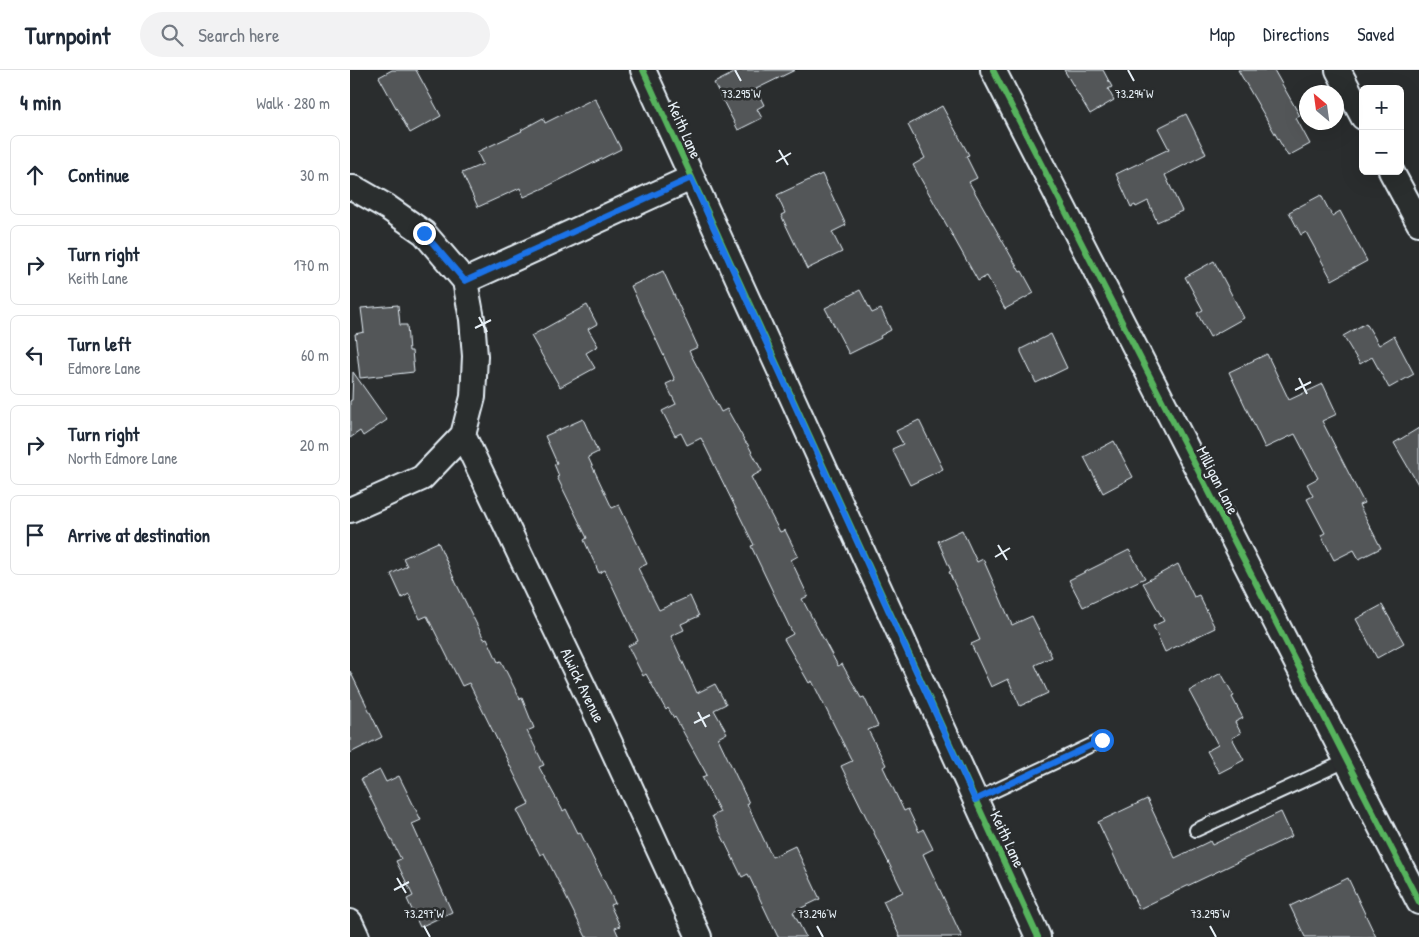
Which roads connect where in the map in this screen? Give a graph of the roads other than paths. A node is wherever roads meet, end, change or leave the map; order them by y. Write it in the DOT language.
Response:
graph roads {
  1 [pos="643,70"];
  2 [pos="993,70"];
  3 [pos="1338,70"];
  4 [pos="1359,109"];
  5 [pos="1393,175"];
  6 [pos="691,178"];
  7 [pos="351,185"];
  8 [pos="1419,224"];
  9 [pos="465,281"];
  10 [pos="463,435"];
  11 [pos="350,510"];
  12 [pos="1102,740"];
  13 [pos="1346,761"];
  14 [pos="975,800"];
  15 [pos="1196,830"];
  16 [pos="1419,902"];
  17 [pos="350,922"];
  18 [pos="357,937"];
  19 [pos="699,937"];
  20 [pos="1038,937"];
  1 -- 6 [label="street, Keith Lane"];
  2 -- 13 [label="street, Milligan Lane"];
  3 -- 4 [label="street"];
  5 -- 8 [label="street"];
  6 -- 9 [label="street"];
  6 -- 14 [label="street, Keith Lane"];
  7 -- 9 [label="street"];
  9 -- 10 [label="street"];
  10 -- 11 [label="street"];
  10 -- 19 [label="street, Alwick Avenue"];
  12 -- 14 [label="lane"];
  13 -- 15 [label="lane"];
  13 -- 16 [label="street, Milligan Lane"];
  14 -- 20 [label="street, Keith Lane"];
  17 -- 18 [label="street"];
}
